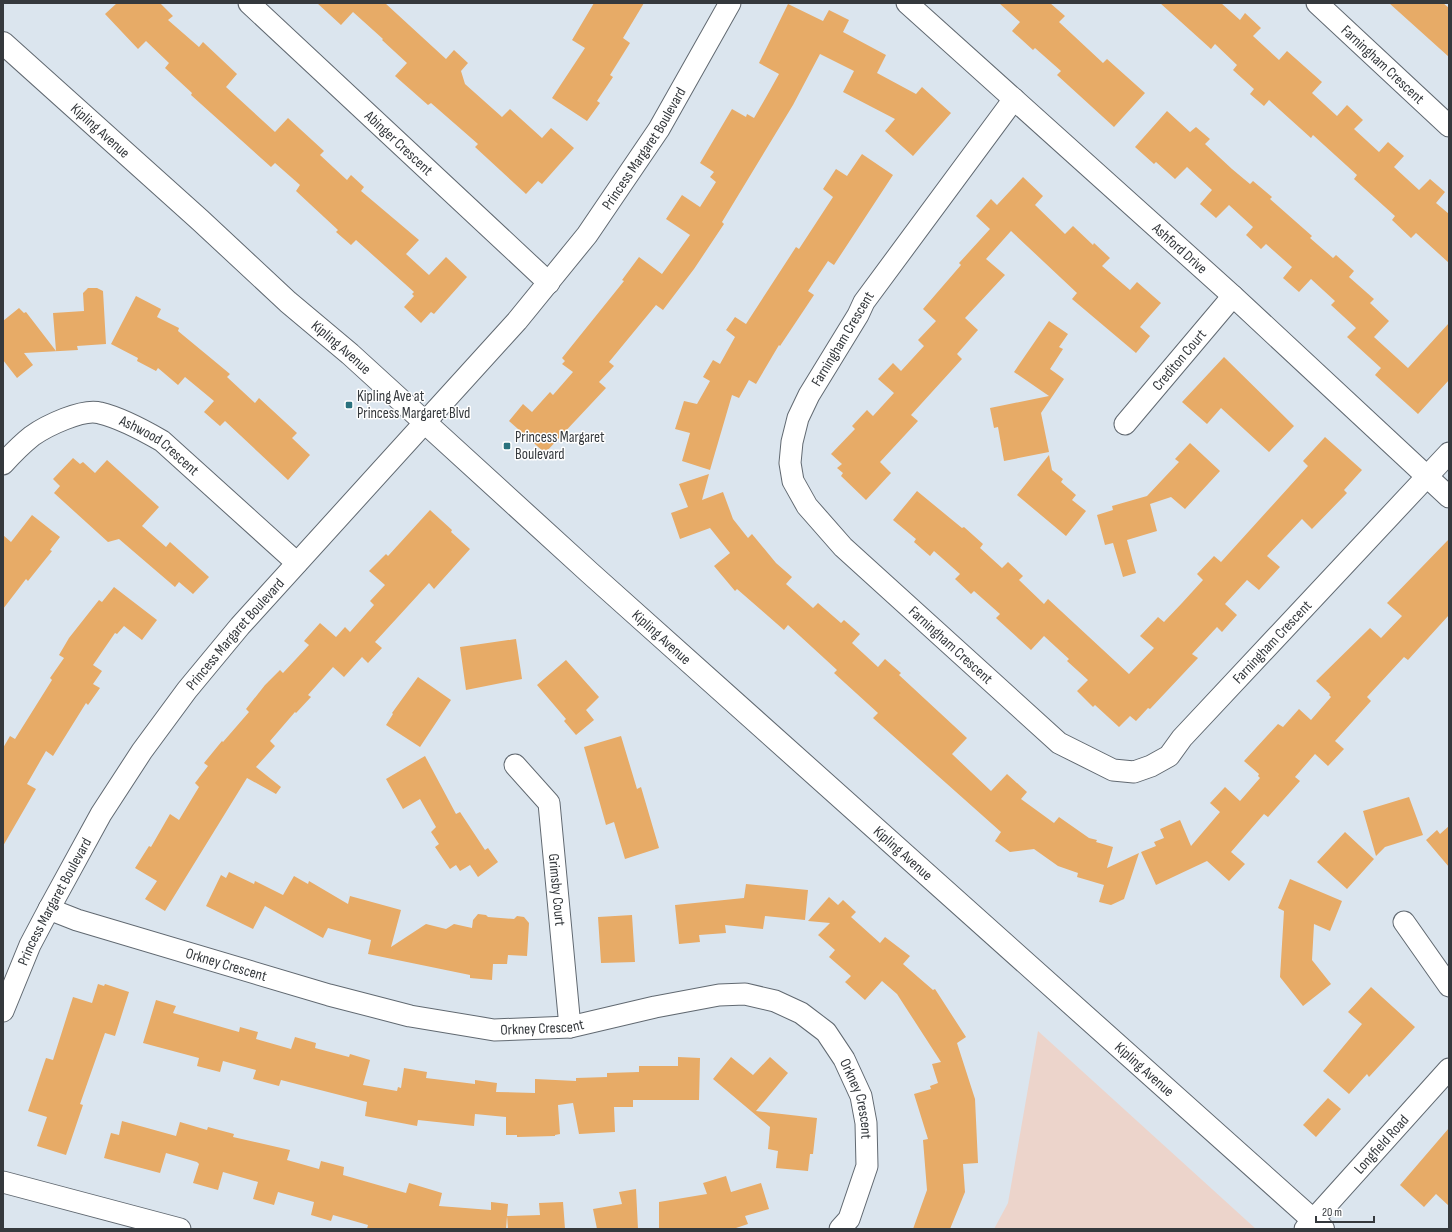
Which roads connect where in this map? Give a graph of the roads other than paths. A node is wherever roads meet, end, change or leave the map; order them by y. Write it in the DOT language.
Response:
graph roads {
  1 [pos="249,3"];
  2 [pos="730,3"];
  3 [pos="907,3"];
  4 [pos="1317,3"];
  5 [pos="3,43"];
  6 [pos="1014,99"];
  7 [pos="1449,126"];
  8 [pos="549,283"];
  9 [pos="1233,296"];
  10 [pos="425,424"];
  11 [pos="1125,424"];
  12 [pos="1449,453"];
  13 [pos="3,464"];
  14 [pos="1427,476"];
  15 [pos="1449,497"];
  16 [pos="297,563"];
  17 [pos="514,765"];
  18 [pos="49,909"];
  19 [pos="1404,922"];
  20 [pos="1449,986"];
  21 [pos="3,1012"];
  22 [pos="570,1028"];
  23 [pos="1449,1069"];
  24 [pos="3,1182"];
  25 [pos="1314,1226"];
  26 [pos="180,1229"];
  27 [pos="840,1229"];
  1 -- 8 [label="street, Abinger Crescent"];
  2 -- 8 [label="street, Princess Margaret Boulevard"];
  3 -- 6 [label="street, Ashford Drive"];
  4 -- 7 [label="street, Farningham Crescent"];
  5 -- 10 [label="main road, Kipling Avenue"];
  6 -- 9 [label="street, Ashford Drive"];
  6 -- 14 [label="street, Farningham Crescent"];
  8 -- 10 [label="street, Princess Margaret Boulevard"];
  9 -- 11 [label="street, Crediton Court"];
  9 -- 14 [label="street, Ashford Drive"];
  10 -- 16 [label="street, Princess Margaret Boulevard"];
  10 -- 25 [label="main road, Kipling Avenue"];
  12 -- 14 [label="street, Farningham Crescent"];
  13 -- 16 [label="street, Ashwood Crescent"];
  14 -- 15 [label="street, Ashford Drive"];
  16 -- 18 [label="street, Princess Margaret Boulevard"];
  17 -- 22 [label="street, Grimsby Court"];
  18 -- 21 [label="street, Princess Margaret Boulevard"];
  18 -- 22 [label="street, Orkney Crescent"];
  19 -- 20 [label="street"];
  22 -- 27 [label="street, Orkney Crescent"];
  23 -- 25 [label="street, Longfield Road"];
  24 -- 26 [label="street"];
}
